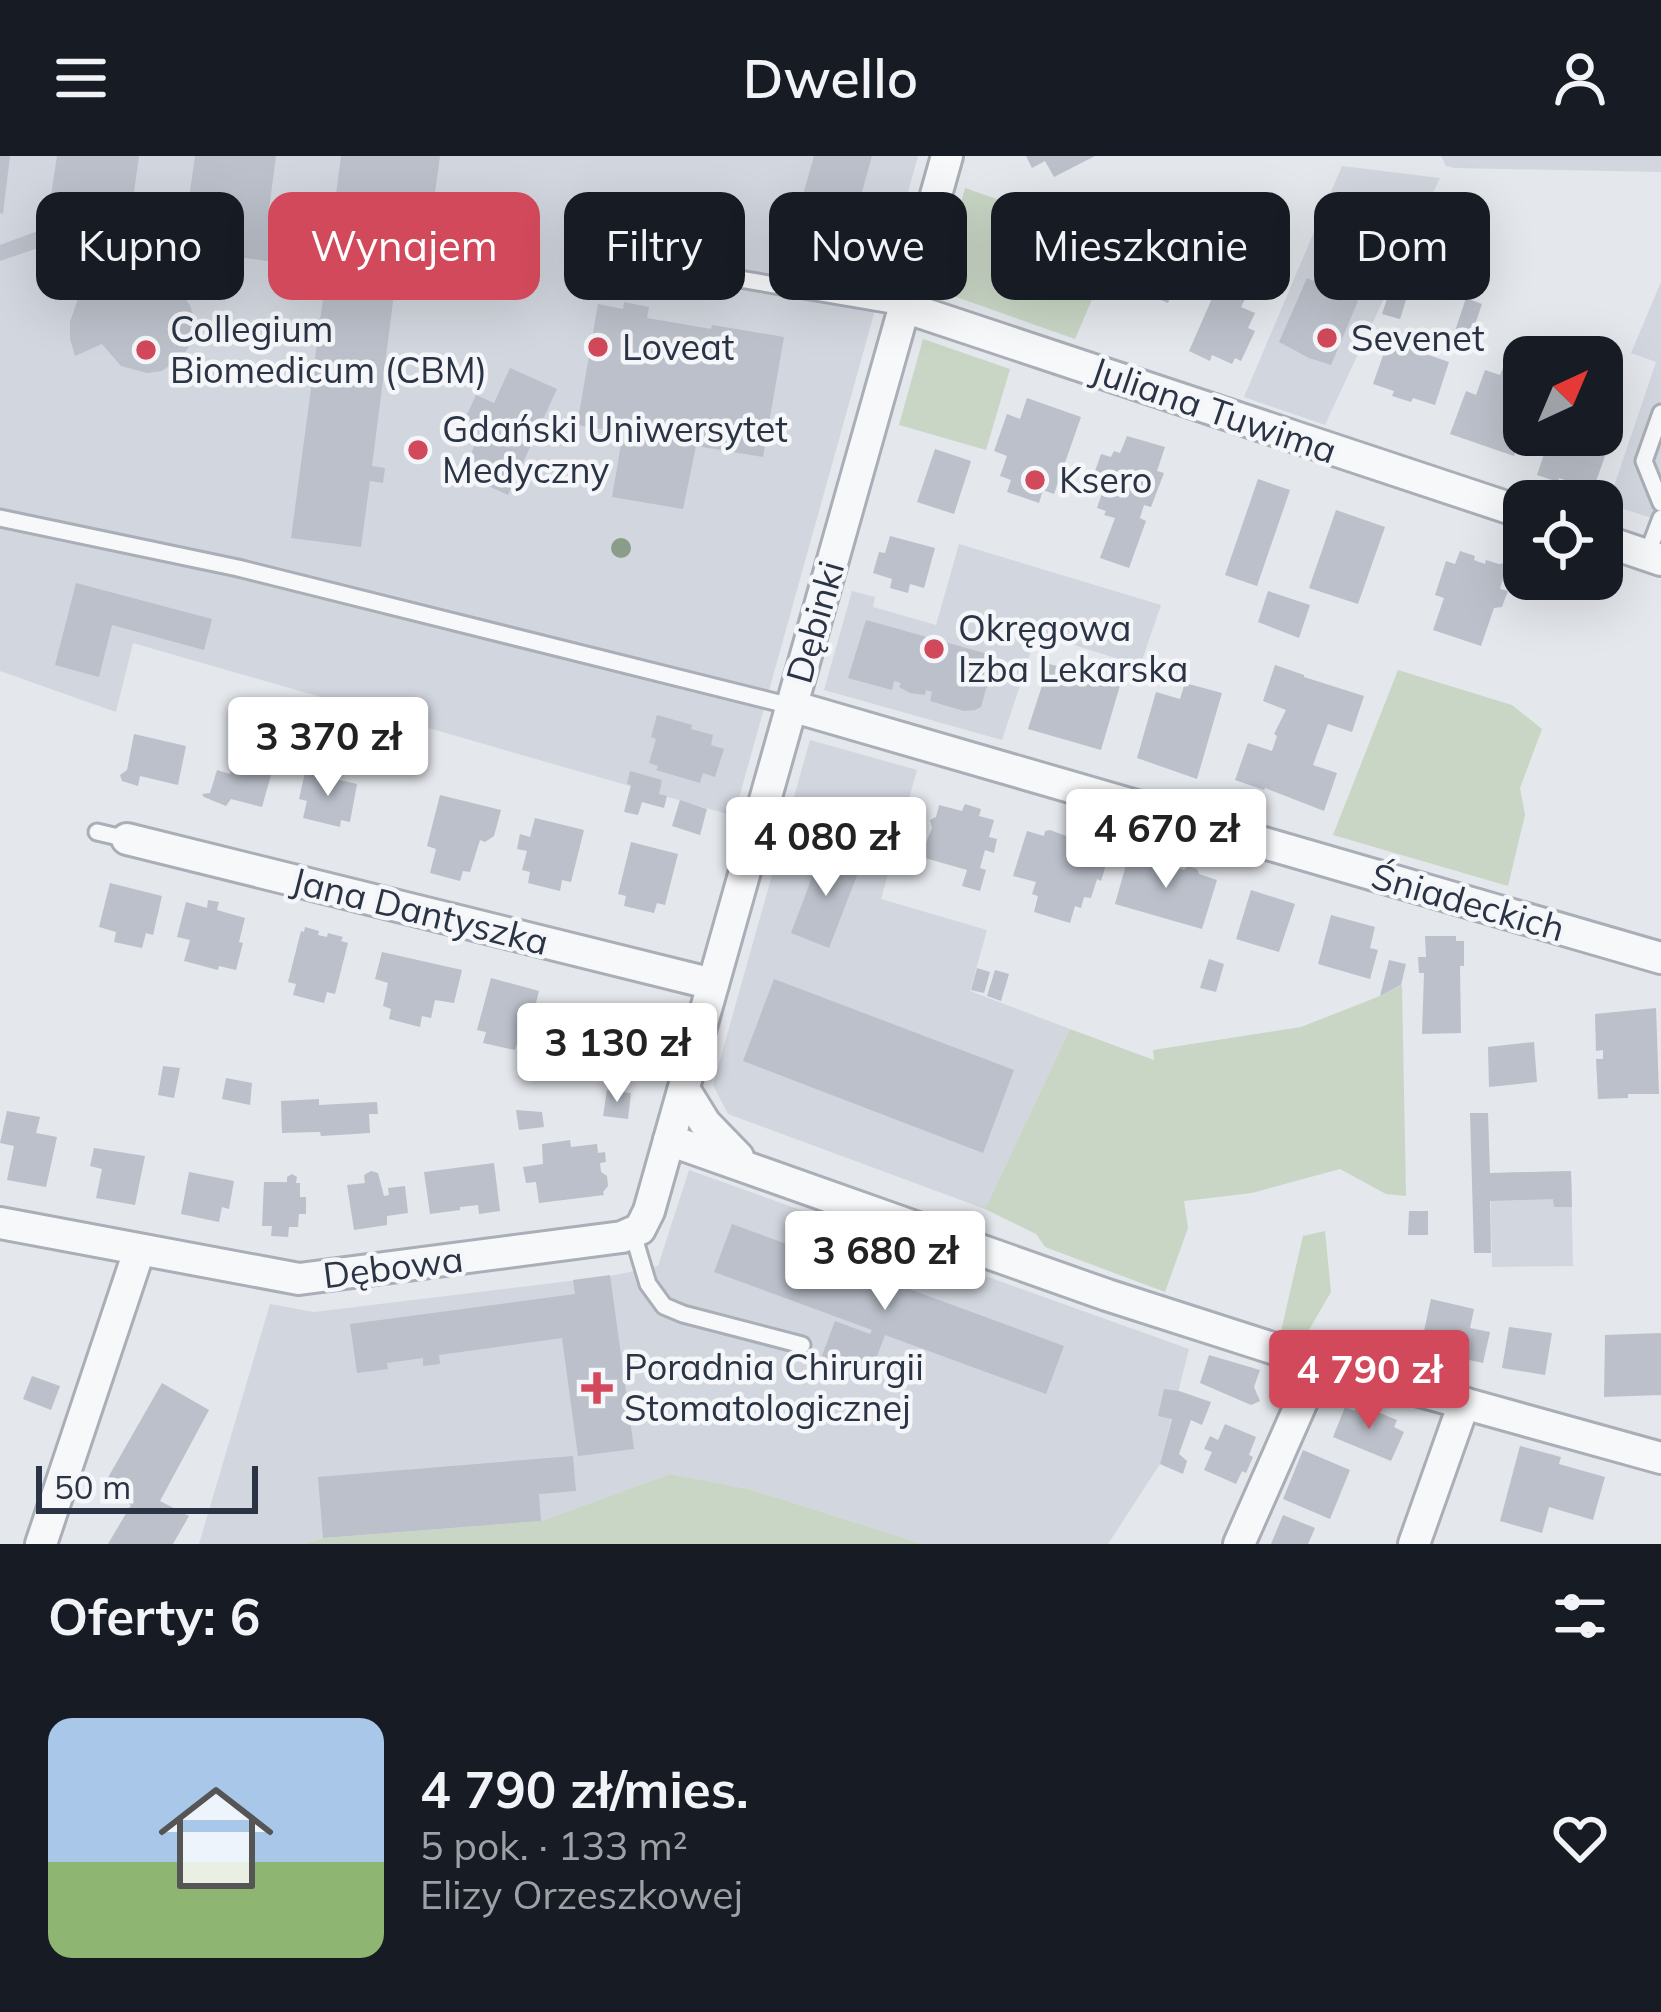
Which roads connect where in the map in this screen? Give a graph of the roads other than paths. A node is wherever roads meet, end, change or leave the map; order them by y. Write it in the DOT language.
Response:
graph roads {
  1 [pos="947,156"];
  2 [pos="745,280"];
  3 [pos="904,308"];
  4 [pos="1661,413"];
  5 [pos="1661,503"];
  6 [pos="1503,506"];
  7 [pos="0,518"];
  8 [pos="1660,519"];
  9 [pos="1623,546"];
  10 [pos="1654,557"];
  11 [pos="791,706"];
  12 [pos="112,835"];
  13 [pos="1661,958"];
  14 [pos="713,984"];
  15 [pos="684,1089"];
  16 [pos="669,1140"];
  17 [pos="747,1166"];
  18 [pos="0,1223"];
  19 [pos="633,1234"];
  20 [pos="139,1251"];
  21 [pos="802,1345"];
  22 [pos="1318,1363"];
  23 [pos="1464,1403"];
  24 [pos="1661,1458"];
  25 [pos="41,1544"];
  26 [pos="1239,1544"];
  27 [pos="1414,1544"];
  1 -- 3 [label="street, Dębinki"];
  2 -- 3 [label="lane"];
  3 -- 6 [label="street, Juliana Tuwima"];
  3 -- 11 [label="street, Dębinki"];
  4 -- 5 [label="lane"];
  7 -- 11 [label="lane"];
  8 -- 10 [label="lane"];
  9 -- 10 [label="street"];
  11 -- 13 [label="street, Śniadeckich"];
  11 -- 14 [label="street, Dębinki"];
  12 -- 14 [label="street, Jana Dantyszka"];
  14 -- 15 [label="street, Dębinki"];
  15 -- 16 [label="street"];
  15 -- 17 [label="street"];
  16 -- 17 [label="street"];
  16 -- 19 [label="street"];
  17 -- 22 [label="street"];
  18 -- 20 [label="street, Dębowa"];
  19 -- 20 [label="street, Dębowa"];
  19 -- 21 [label="lane"];
  20 -- 25 [label="street"];
  22 -- 23 [label="street"];
  22 -- 26 [label="street"];
  23 -- 24 [label="street"];
  23 -- 27 [label="street"];
}
